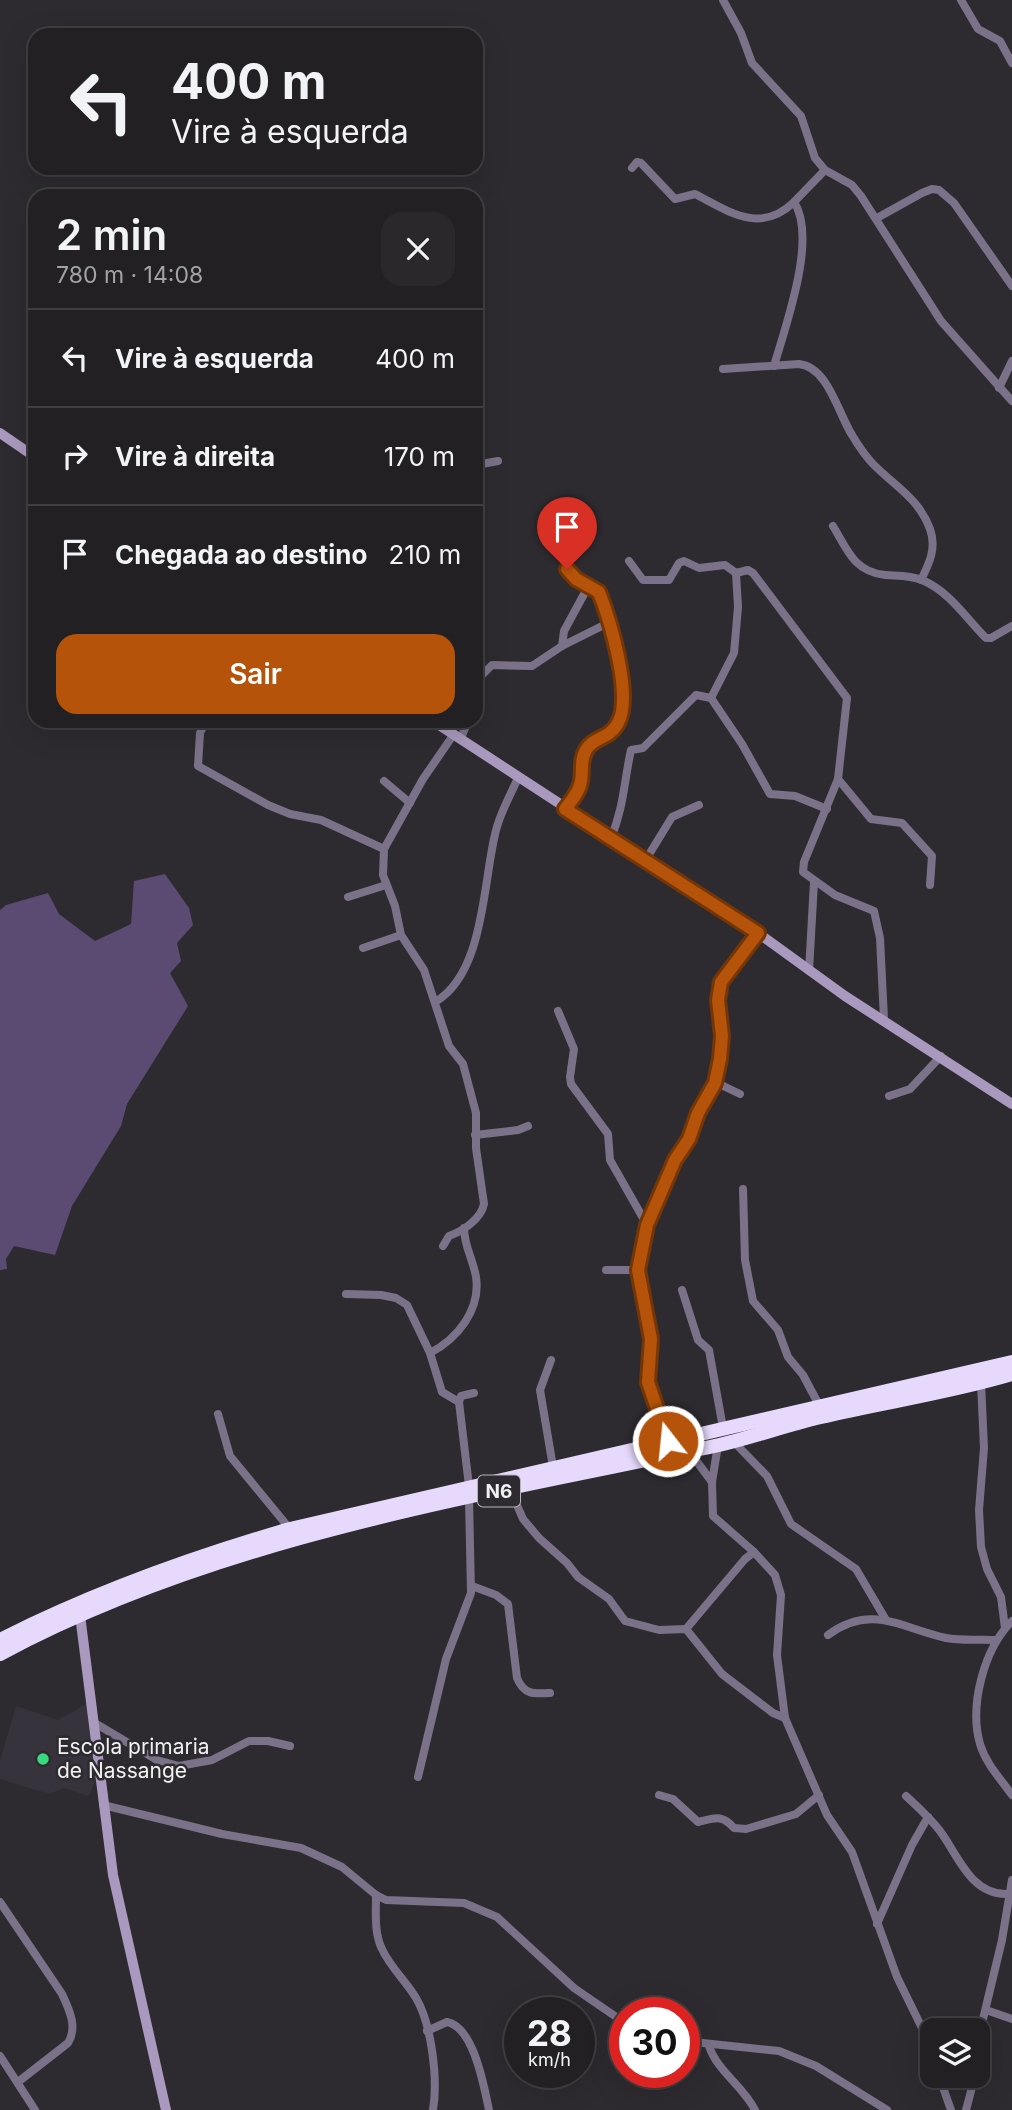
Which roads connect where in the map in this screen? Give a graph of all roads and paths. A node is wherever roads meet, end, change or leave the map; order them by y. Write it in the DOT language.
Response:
graph roads {
  1 [pos="723,0"];
  2 [pos="961,0"];
  3 [pos="1012,63"];
  4 [pos="632,168"];
  5 [pos="825,170"];
  6 [pos="794,202"];
  7 [pos="877,218"];
  8 [pos="1012,286"];
  9 [pos="1012,362"];
  10 [pos="774,366"];
  11 [pos="723,369"];
  12 [pos="999,388"];
  13 [pos="1012,401"];
  14 [pos="0,433"];
  15 [pos="28,452"];
  16 [pos="498,461"];
  17 [pos="483,464"];
  18 [pos="832,526"];
  19 [pos="555,539"];
  20 [pos="629,561"];
  21 [pos="736,573"];
  22 [pos="922,580"];
  23 [pos="589,585"];
  24 [pos="610,622"];
  25 [pos="1012,626"];
  26 [pos="562,646"];
  27 [pos="483,674"];
  28 [pos="711,698"];
  29 [pos="202,728"];
  30 [pos="444,728"];
  31 [pos="463,728"];
  32 [pos="457,736"];
  33 [pos="518,778"];
  34 [pos="838,779"];
  35 [pos="384,781"];
  36 [pos="410,803"];
  37 [pos="699,805"];
  38 [pos="565,809"];
  39 [pos="827,809"];
  40 [pos="611,838"];
  41 [pos="384,849"];
  42 [pos="645,861"];
  43 [pos="814,882"];
  44 [pos="386,885"];
  45 [pos="930,885"];
  46 [pos="348,897"];
  47 [pos="758,933"];
  48 [pos="401,935"];
  49 [pos="363,948"];
  50 [pos="809,971"];
  51 [pos="435,1002"];
  52 [pos="558,1011"];
  53 [pos="884,1019"];
  54 [pos="941,1056"];
  55 [pos="715,1083"];
  56 [pos="740,1094"];
  57 [pos="889,1096"];
  58 [pos="1012,1104"];
  59 [pos="528,1125"];
  60 [pos="475,1135"];
  61 [pos="743,1189"];
  62 [pos="647,1225"];
  63 [pos="464,1228"];
  64 [pos="443,1246"];
  65 [pos="606,1270"];
  66 [pos="638,1270"];
  67 [pos="682,1290"];
  68 [pos="346,1294"];
  69 [pos="430,1353"];
  70 [pos="551,1360"];
  71 [pos="1012,1363"];
  72 [pos="1012,1374"];
  73 [pos="981,1383"];
  74 [pos="474,1393"];
  75 [pos="459,1402"];
  76 [pos="819,1405"];
  77 [pos="218,1414"];
  78 [pos="723,1428"];
  79 [pos="668,1441"];
  80 [pos="733,1441"];
  81 [pos="718,1445"];
  82 [pos="688,1451"];
  83 [pos="553,1467"];
  84 [pos="712,1482"];
  85 [pos="509,1489"];
  86 [pos="469,1492"];
  87 [pos="290,1529"];
  88 [pos="754,1552"];
  89 [pos="471,1586"];
  90 [pos="80,1615"];
  91 [pos="887,1620"];
  92 [pos="1012,1621"];
  93 [pos="1005,1628"];
  94 [pos="686,1629"];
  95 [pos="828,1635"];
  96 [pos="0,1640"];
  97 [pos="995,1640"];
  98 [pos="0,1654"];
  99 [pos="550,1693"];
  100 [pos="785,1718"];
  101 [pos="93,1722"];
  102 [pos="290,1746"];
  103 [pos="418,1777"];
  104 [pos="659,1795"];
  105 [pos="819,1795"];
  106 [pos="1012,1795"];
  107 [pos="906,1796"];
  108 [pos="103,1805"];
  109 [pos="929,1817"];
  110 [pos="1012,1880"];
  111 [pos="1008,1894"];
  112 [pos="376,1895"];
  113 [pos="0,1902"];
  114 [pos="877,1924"];
  115 [pos="986,2010"];
  116 [pos="609,2012"];
  117 [pos="984,2018"];
  118 [pos="1012,2019"];
  119 [pos="920,2025"];
  120 [pos="427,2031"];
  121 [pos="700,2044"];
  122 [pos="709,2046"];
  123 [pos="0,2056"];
  124 [pos="18,2082"];
  125 [pos="943,2088"];
  126 [pos="972,2088"];
  127 [pos="35,2110"];
  128 [pos="166,2110"];
  129 [pos="433,2110"];
  130 [pos="489,2110"];
  131 [pos="755,2110"];
  132 [pos="887,2110"];
  133 [pos="951,2110"];
  134 [pos="966,2110"];
  1 -- 5 [label="street"];
  2 -- 3 [label="street"];
  4 -- 6 [label="street"];
  5 -- 6 [label="street"];
  5 -- 7 [label="street"];
  6 -- 10 [label="street"];
  7 -- 8 [label="street"];
  7 -- 12 [label="street"];
  9 -- 12 [label="street"];
  10 -- 11 [label="street"];
  10 -- 22 [label="street"];
  12 -- 13 [label="street"];
  14 -- 15 [label="street"];
  16 -- 17 [label="street"];
  18 -- 22 [label="street"];
  19 -- 23 [label="street"];
  20 -- 21 [label="street"];
  21 -- 28 [label="street"];
  21 -- 34 [label="street"];
  22 -- 25 [label="street"];
  23 -- 24 [label="street"];
  23 -- 26 [label="street"];
  24 -- 26 [label="street"];
  24 -- 38 [label="street"];
  26 -- 27 [label="street"];
  28 -- 39 [label="street"];
  28 -- 40 [label="street"];
  29 -- 41 [label="street"];
  30 -- 32 [label="street"];
  31 -- 32 [label="street"];
  32 -- 33 [label="street"];
  32 -- 36 [label="street"];
  33 -- 38 [label="street"];
  33 -- 51 [label="street"];
  34 -- 39 [label="street"];
  34 -- 45 [label="street"];
  35 -- 36 [label="street"];
  36 -- 41 [label="street"];
  37 -- 42 [label="street"];
  38 -- 40 [label="street"];
  39 -- 43 [label="street"];
  40 -- 42 [label="street"];
  41 -- 44 [label="street"];
  42 -- 47 [label="street"];
  43 -- 50 [label="street"];
  43 -- 53 [label="street"];
  44 -- 46 [label="street"];
  44 -- 48 [label="street"];
  47 -- 50 [label="street"];
  47 -- 55 [label="street"];
  48 -- 49 [label="street"];
  48 -- 51 [label="street"];
  50 -- 53 [label="street"];
  51 -- 60 [label="street"];
  52 -- 62 [label="street"];
  53 -- 54 [label="street"];
  54 -- 57 [label="street"];
  54 -- 58 [label="street"];
  55 -- 56 [label="street"];
  55 -- 62 [label="street"];
  59 -- 60 [label="street"];
  60 -- 63 [label="street"];
  61 -- 76 [label="street"];
  62 -- 66 [label="street"];
  63 -- 64 [label="street"];
  63 -- 69 [label="street"];
  65 -- 66 [label="street"];
  66 -- 79 [label="street"];
  67 -- 78 [label="street"];
  68 -- 69 [label="street"];
  69 -- 75 [label="street"];
  70 -- 83 [label="street"];
  71 -- 76 [label="highway, N6"];
  72 -- 73 [label="highway, N6"];
  73 -- 80 [label="highway, N6"];
  73 -- 93 [label="street"];
  74 -- 75 [label="street"];
  75 -- 86 [label="street"];
  76 -- 78 [label="highway, N6"];
  77 -- 87 [label="street"];
  78 -- 79 [label="highway, N6"];
  79 -- 83 [label="highway, N6"];
  80 -- 81 [label="highway, N6"];
  80 -- 91 [label="street"];
  81 -- 82 [label="highway, N6"];
  81 -- 84 [label="street"];
  82 -- 84 [label="street"];
  82 -- 85 [label="highway, N6"];
  83 -- 86 [label="highway, N6"];
  84 -- 88 [label="street"];
  85 -- 86 [label="highway, N6"];
  85 -- 94 [label="street"];
  86 -- 87 [label="highway, N6"];
  86 -- 89 [label="street"];
  86 -- 90 [label="highway, N6"];
  87 -- 96 [label="highway, N6"];
  88 -- 94 [label="street"];
  88 -- 100 [label="street"];
  89 -- 99 [label="street"];
  89 -- 103 [label="street"];
  90 -- 98 [label="highway, N6"];
  90 -- 101 [label="street"];
  91 -- 95 [label="street"];
  91 -- 97 [label="street"];
  92 -- 93 [label="street"];
  93 -- 97 [label="street"];
  94 -- 100 [label="street"];
  97 -- 106 [label="street"];
  100 -- 105 [label="street"];
  101 -- 102 [label="street"];
  101 -- 108 [label="street"];
  104 -- 105 [label="street"];
  105 -- 114 [label="street"];
  107 -- 109 [label="street"];
  108 -- 112 [label="street"];
  108 -- 128 [label="street"];
  109 -- 111 [label="street"];
  109 -- 114 [label="street"];
  110 -- 111 [label="street"];
  111 -- 115 [label="street"];
  112 -- 116 [label="street"];
  112 -- 120 [label="street"];
  113 -- 124 [label="street"];
  114 -- 119 [label="street"];
  115 -- 117 [label="street"];
  115 -- 118 [label="street"];
  120 -- 129 [label="street"];
  120 -- 130 [label="street"];
  121 -- 122 [label="street"];
  122 -- 131 [label="street"];
  122 -- 132 [label="street"];
  123 -- 124 [label="street"];
  124 -- 127 [label="street"];
  125 -- 133 [label="street"];
  126 -- 134 [label="street"];
}
